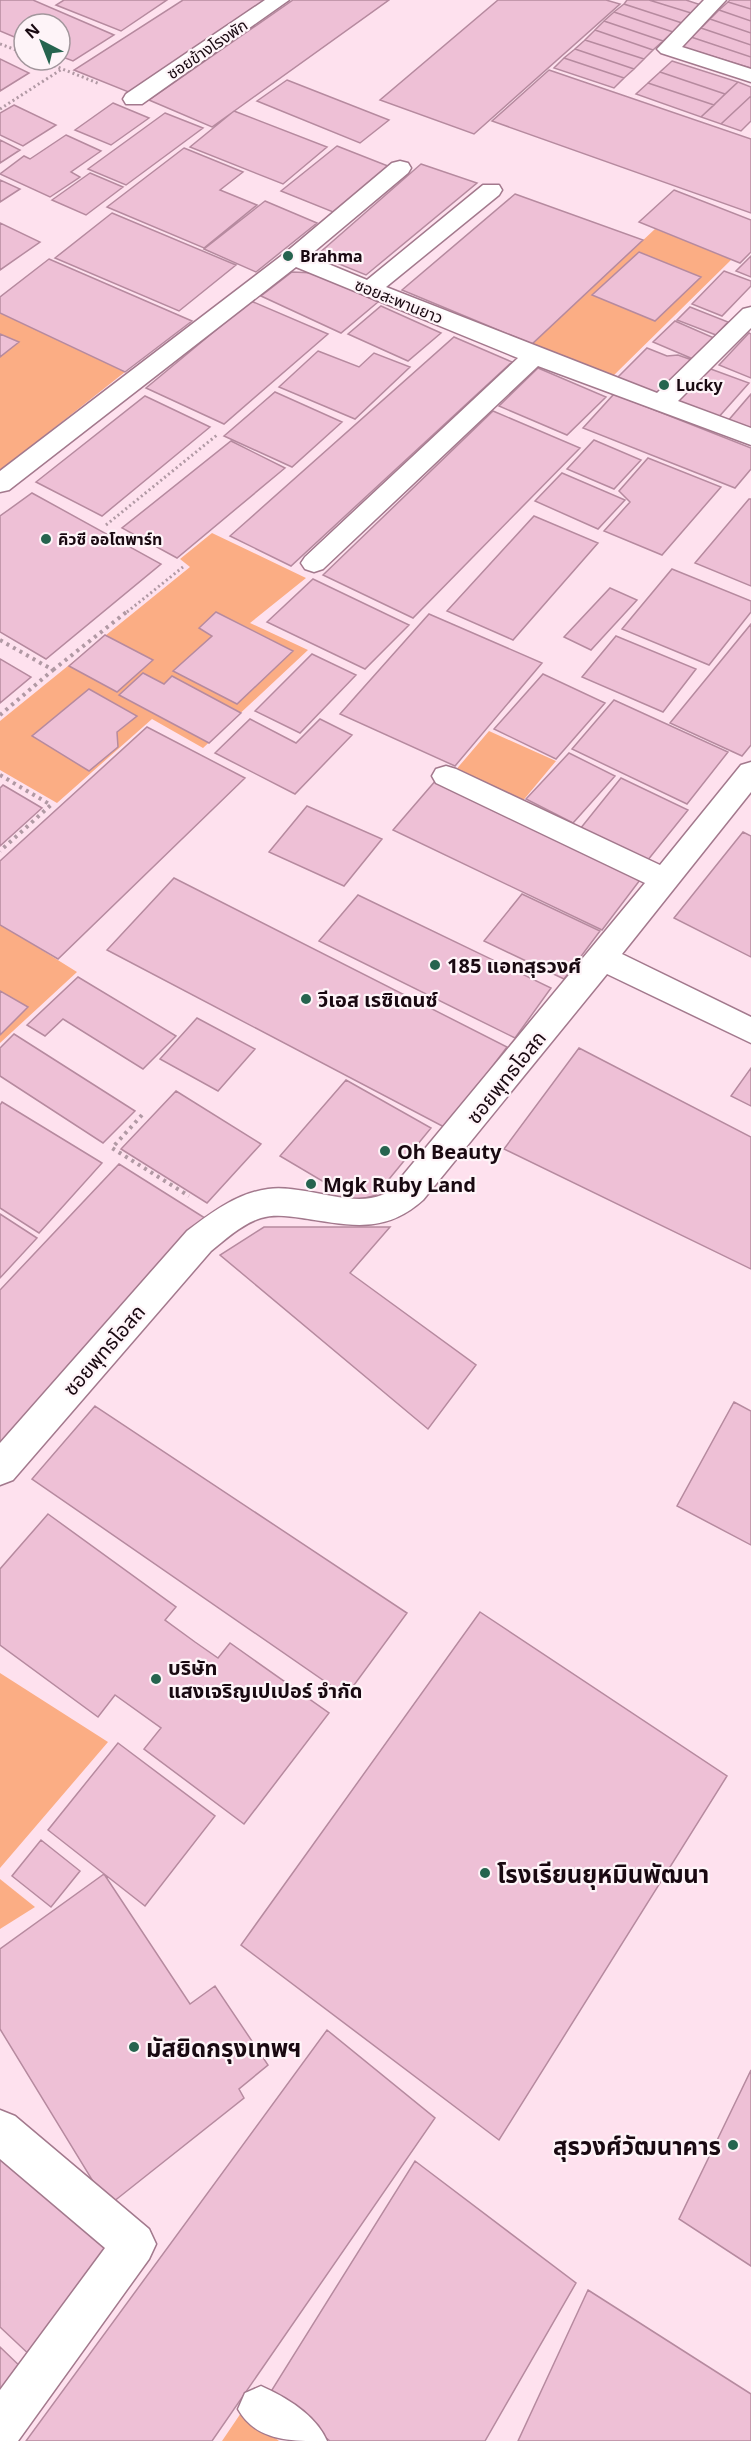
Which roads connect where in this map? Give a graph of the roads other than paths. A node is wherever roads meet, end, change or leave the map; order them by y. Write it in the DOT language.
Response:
graph roads {
  1 [pos="279,0"];
  2 [pos="716,0"];
  3 [pos="751,76"];
  4 [pos="134,99"];
  5 [pos="400,168"];
  6 [pos="491,190"];
  7 [pos="293,258"];
  8 [pos="370,289"];
  9 [pos="751,314"];
  10 [pos="534,356"];
  11 [pos="661,404"];
  12 [pos="751,437"];
  13 [pos="0,484"];
  14 [pos="314,563"];
  15 [pos="446,776"];
  16 [pos="745,791"];
  17 [pos="665,880"];
  18 [pos="602,958"];
  19 [pos="751,1031"];
  20 [pos="0,1469"];
  21 [pos="0,2131"];
  22 [pos="261,2409"];
  23 [pos="0,2428"];
  24 [pos="304,2441"];
  1 -- 4 [label="street, ซอยข้างโรงพัก"];
  2 -- 3 [label="street"];
  5 -- 7 [label="street"];
  6 -- 8 [label="street"];
  7 -- 8 [label="street, ซอยสะพานยาว"];
  7 -- 13 [label="street"];
  8 -- 10 [label="street, ซอยสะพานยาว"];
  9 -- 11 [label="street"];
  10 -- 11 [label="street, ซอยสะพานยาว"];
  10 -- 14 [label="street"];
  11 -- 12 [label="street, ซอยสะพานยาว"];
  15 -- 17 [label="street"];
  16 -- 17 [label="street, ซอยพุทธโอสถ"];
  17 -- 18 [label="street, ซอยพุทธโอสถ"];
  18 -- 19 [label="street"];
  18 -- 20 [label="street, ซอยพุทธโอสถ"];
  21 -- 23 [label="street"];
  22 -- 24 [label="street"];
}
